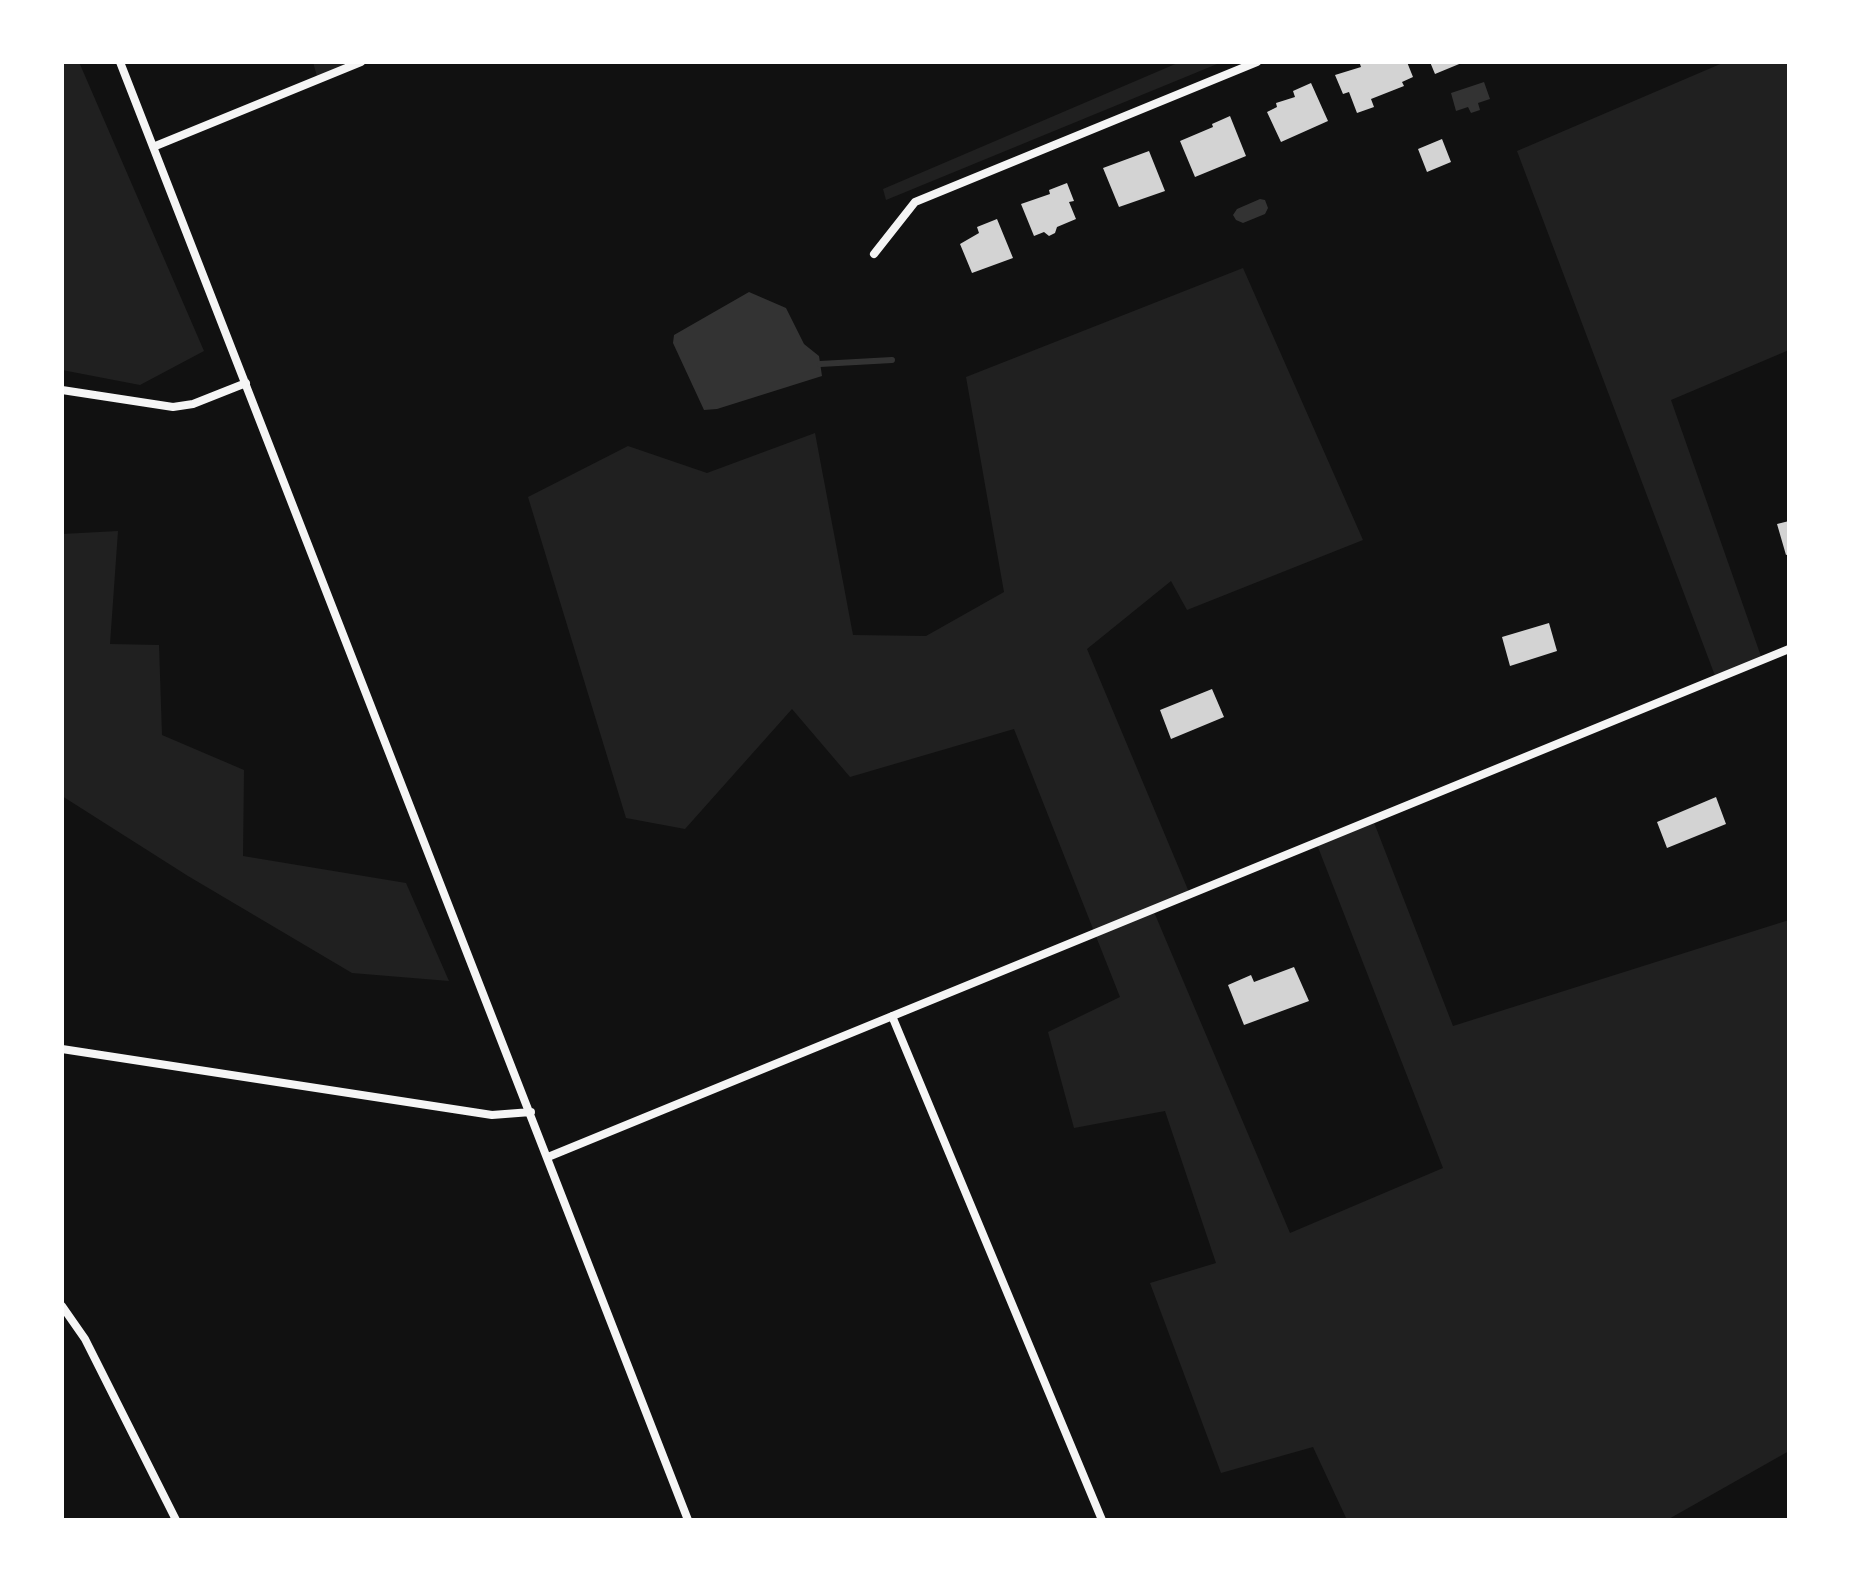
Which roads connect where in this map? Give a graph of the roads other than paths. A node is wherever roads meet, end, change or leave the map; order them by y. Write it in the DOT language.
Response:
graph roads {
  1 [pos="120,62"];
  2 [pos="361,62"];
  3 [pos="1257,62"];
  4 [pos="153,147"];
  5 [pos="874,254"];
  6 [pos="246,383"];
  7 [pos="62,390"];
  8 [pos="1789,649"];
  9 [pos="892,1016"];
  10 [pos="62,1049"];
  11 [pos="531,1112"];
  12 [pos="548,1157"];
  13 [pos="62,1306"];
  14 [pos="176,1520"];
  15 [pos="688,1520"];
  16 [pos="1102,1520"];
  1 -- 4 [label="street"];
  2 -- 4 [label="street"];
  3 -- 5 [label="street"];
  4 -- 6 [label="street"];
  6 -- 7 [label="street"];
  6 -- 11 [label="street"];
  8 -- 9 [label="street"];
  9 -- 12 [label="street"];
  9 -- 16 [label="street"];
  10 -- 11 [label="street"];
  11 -- 12 [label="street"];
  12 -- 15 [label="street"];
  13 -- 14 [label="street"];
}
